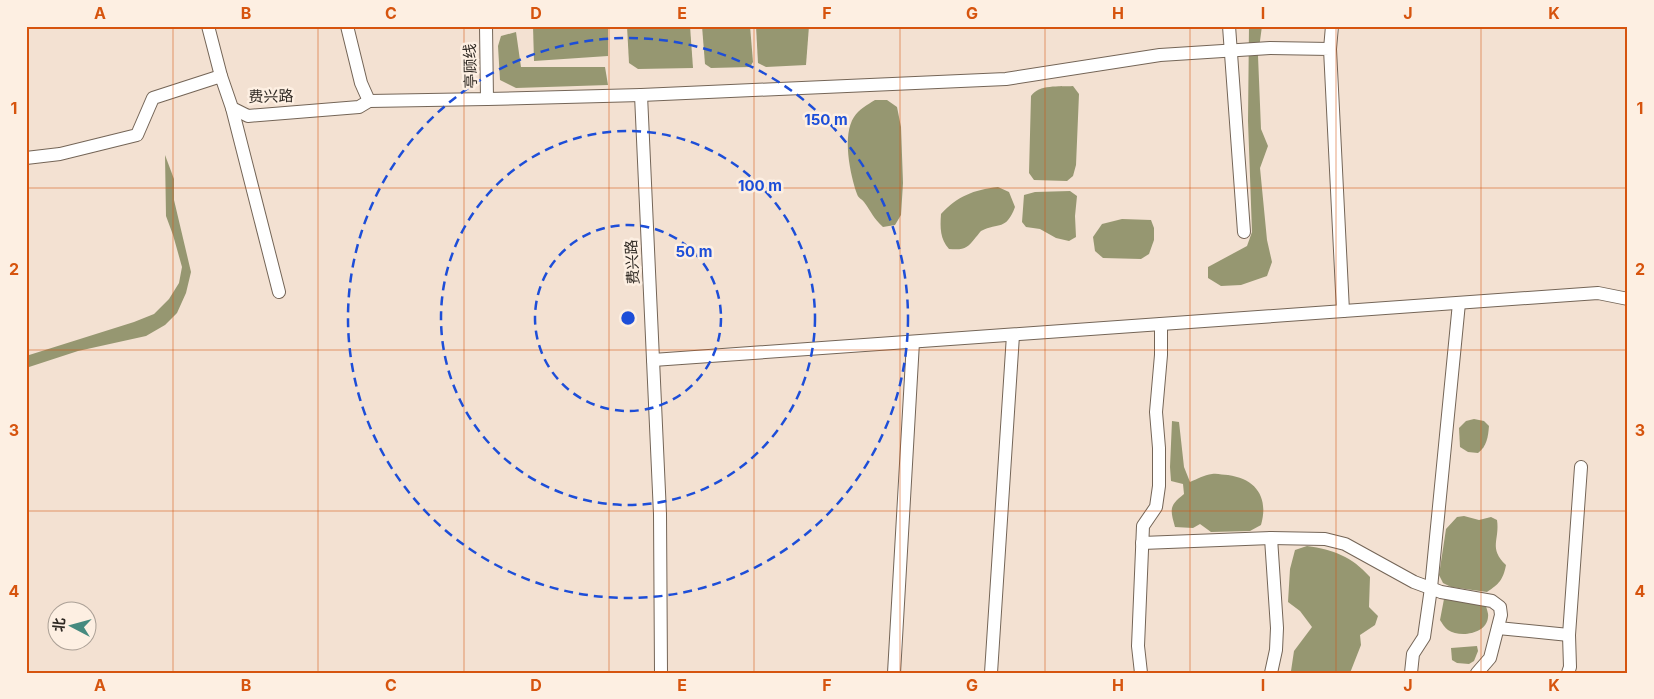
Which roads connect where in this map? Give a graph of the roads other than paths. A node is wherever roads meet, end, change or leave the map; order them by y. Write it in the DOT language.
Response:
graph roads {
  1 [pos="208,26"];
  2 [pos="347,26"];
  3 [pos="486,26"];
  4 [pos="1229,26"];
  5 [pos="1332,26"];
  6 [pos="1330,49"];
  7 [pos="1233,50"];
  8 [pos="221,76"];
  9 [pos="641,95"];
  10 [pos="483,99"];
  11 [pos="369,102"];
  12 [pos="232,108"];
  13 [pos="26,158"];
  14 [pos="1244,232"];
  15 [pos="278,292"];
  16 [pos="1628,299"];
  17 [pos="1459,303"];
  18 [pos="1343,311"];
  19 [pos="1161,324"];
  20 [pos="1013,335"];
  21 [pos="913,342"];
  22 [pos="653,360"];
  23 [pos="1582,467"];
  24 [pos="1271,538"];
  25 [pos="1142,544"];
  26 [pos="1431,588"];
  27 [pos="1498,628"];
  28 [pos="1569,635"];
  29 [pos="661,673"];
  30 [pos="894,673"];
  31 [pos="991,673"];
  32 [pos="1141,673"];
  33 [pos="1271,673"];
  34 [pos="1411,673"];
  35 [pos="1477,673"];
  36 [pos="1568,673"];
  1 -- 8 [label="street, 费兴路"];
  2 -- 11 [label="street"];
  3 -- 10 [label="street, 亭顾线"];
  4 -- 7 [label="street"];
  5 -- 6 [label="street"];
  6 -- 7 [label="street"];
  6 -- 18 [label="street"];
  7 -- 9 [label="street"];
  7 -- 14 [label="street"];
  8 -- 12 [label="street, 费兴路"];
  8 -- 13 [label="street"];
  9 -- 10 [label="street, 费兴路"];
  9 -- 22 [label="street, 费兴路"];
  10 -- 11 [label="street, 费兴路"];
  11 -- 12 [label="street, 费兴路"];
  12 -- 15 [label="street"];
  16 -- 17 [label="street"];
  17 -- 18 [label="street"];
  17 -- 26 [label="street"];
  18 -- 19 [label="street"];
  19 -- 20 [label="street"];
  19 -- 25 [label="street"];
  20 -- 21 [label="street"];
  20 -- 31 [label="street"];
  21 -- 22 [label="street"];
  21 -- 30 [label="street"];
  22 -- 29 [label="street, 费兴路"];
  23 -- 28 [label="street"];
  24 -- 25 [label="street"];
  24 -- 26 [label="street"];
  24 -- 33 [label="street"];
  25 -- 32 [label="street"];
  26 -- 27 [label="street"];
  26 -- 34 [label="street"];
  27 -- 28 [label="street"];
  27 -- 35 [label="street"];
  28 -- 36 [label="street"];
}
